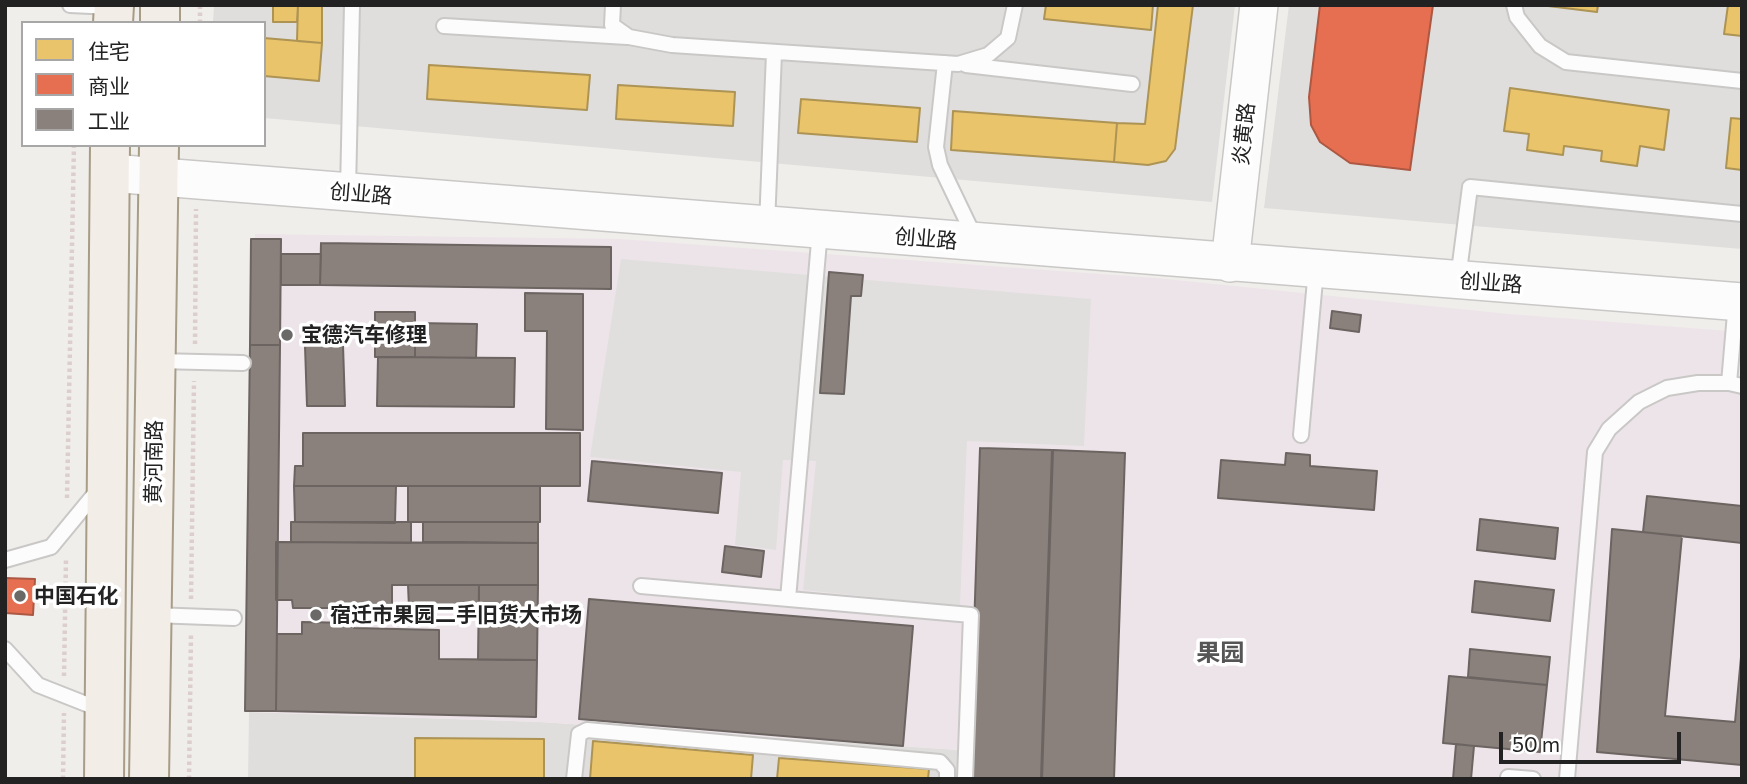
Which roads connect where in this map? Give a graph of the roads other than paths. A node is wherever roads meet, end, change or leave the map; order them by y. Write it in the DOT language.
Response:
graph roads {
  1 [pos="70,5"];
  2 [pos="352,5"];
  3 [pos="613,5"];
  4 [pos="1015,5"];
  5 [pos="1259,5"];
  6 [pos="1514,5"];
  7 [pos="113,12"];
  8 [pos="444,26"];
  9 [pos="628,37"];
  10 [pos="774,54"];
  11 [pos="952,63"];
  12 [pos="1742,80"];
  13 [pos="1132,84"];
  14 [pos="110,159"];
  15 [pos="159,161"];
  16 [pos="348,192"];
  17 [pos="1742,214"];
  18 [pos="766,226"];
  19 [pos="820,230"];
  20 [pos="977,243"];
  21 [pos="1230,263"];
  22 [pos="1316,269"];
  23 [pos="1458,280"];
  24 [pos="1739,301"];
  25 [pos="156,361"];
  26 [pos="243,363"];
  27 [pos="1735,385"];
  28 [pos="1301,435"];
  29 [pos="107,480"];
  30 [pos="5,560"];
  31 [pos="641,586"];
  32 [pos="788,599"];
  33 [pos="152,615"];
  34 [pos="234,618"];
  35 [pos="5,649"];
  36 [pos="105,712"];
  37 [pos="1508,777"];
  38 [pos="104,779"];
  39 [pos="149,779"];
  40 [pos="574,779"];
  41 [pos="947,779"];
  42 [pos="965,779"];
  43 [pos="1533,779"];
  44 [pos="1567,779"];
  1 -- 7 [label="lane"];
  2 -- 16 [label="lane"];
  3 -- 9 [label="lane"];
  4 -- 11 [label="lane"];
  5 -- 21 [label="street, 炎黄路"];
  6 -- 12 [label="lane"];
  8 -- 9 [label="lane"];
  9 -- 10 [label="lane"];
  10 -- 11 [label="lane"];
  10 -- 18 [label="lane"];
  11 -- 13 [label="lane"];
  11 -- 20 [label="lane"];
  14 -- 15 [label="street, 创业路"];
  14 -- 29 [label="main road"];
  15 -- 16 [label="street, 创业路"];
  15 -- 25 [label="main road, 黄河南路"];
  16 -- 18 [label="street, 创业路"];
  17 -- 23 [label="lane"];
  18 -- 19 [label="street, 创业路"];
  19 -- 20 [label="street, 创业路"];
  19 -- 32 [label="lane"];
  20 -- 21 [label="street, 创业路"];
  21 -- 22 [label="street, 创业路"];
  22 -- 23 [label="street, 创业路"];
  22 -- 28 [label="lane"];
  23 -- 24 [label="street, 创业路"];
  24 -- 27 [label="lane"];
  25 -- 26 [label="lane"];
  25 -- 33 [label="main road, 黄河南路"];
  27 -- 44 [label="lane"];
  29 -- 30 [label="lane"];
  29 -- 36 [label="main road"];
  31 -- 32 [label="lane"];
  32 -- 42 [label="lane"];
  33 -- 34 [label="lane"];
  33 -- 39 [label="main road, 黄河南路"];
  35 -- 36 [label="lane"];
  36 -- 38 [label="main road"];
  37 -- 43 [label="lane"];
  40 -- 41 [label="lane"];
}
